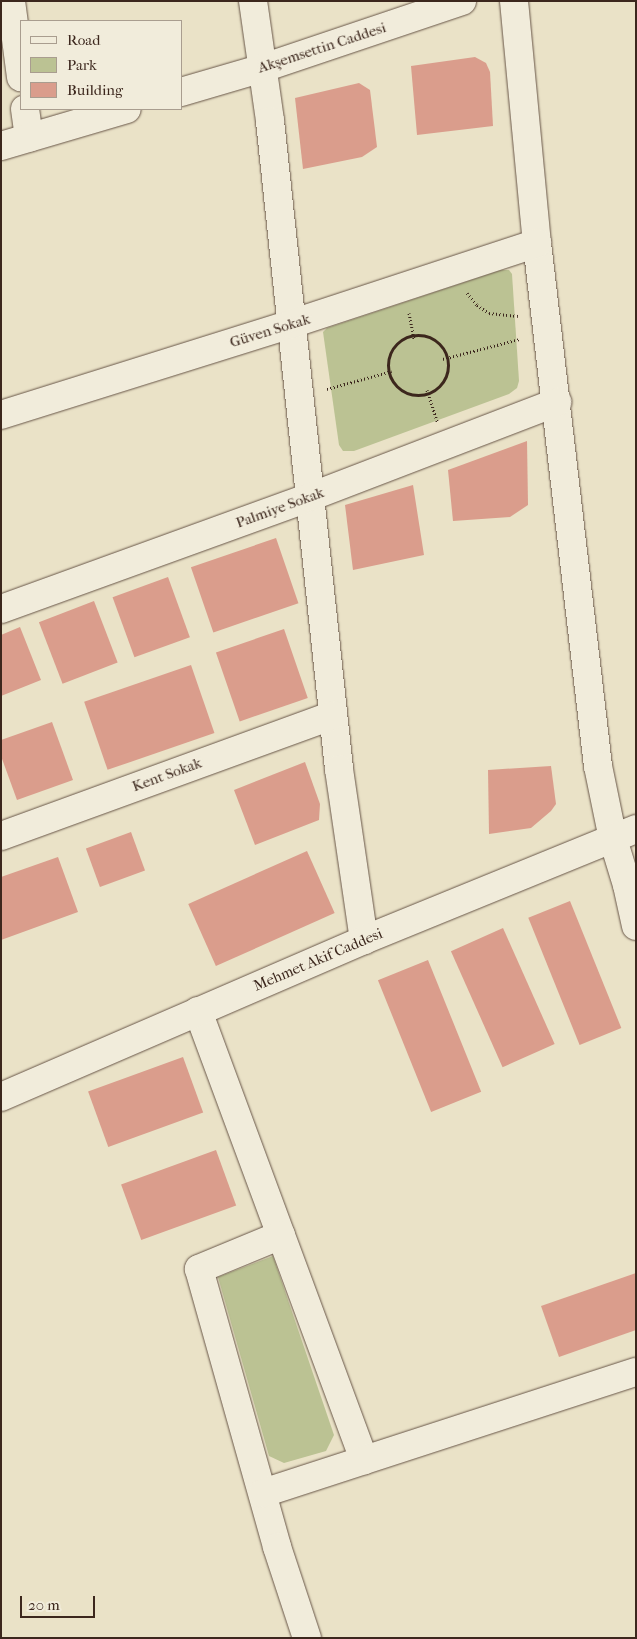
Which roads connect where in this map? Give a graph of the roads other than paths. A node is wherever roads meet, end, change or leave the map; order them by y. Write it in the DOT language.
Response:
graph roads {
  1 [pos="11,1"];
  2 [pos="253,1"];
  3 [pos="462,1"];
  4 [pos="514,1"];
  5 [pos="262,68"];
  6 [pos="20,69"];
  7 [pos="182,92"];
  8 [pos="26,110"];
  9 [pos="124,110"];
  10 [pos="29,138"];
  11 [pos="1,146"];
  12 [pos="537,243"];
  13 [pos="291,324"];
  14 [pos="557,402"];
  15 [pos="1,415"];
  16 [pos="310,497"];
  17 [pos="1,609"];
  18 [pos="333,715"];
  19 [pos="624,834"];
  20 [pos="1,836"];
  21 [pos="636,926"];
  22 [pos="364,940"];
  23 [pos="198,1012"];
  24 [pos="1,1097"];
  25 [pos="281,1235"];
  26 [pos="636,1372"];
  27 [pos="364,1460"];
  28 [pos="263,1493"];
  29 [pos="307,1638"];
  1 -- 6 [label="street"];
  2 -- 5 [label="street"];
  3 -- 5 [label="street, Akşemsettin Caddesi"];
  4 -- 12 [label="street"];
  5 -- 7 [label="street, Akşemsettin Caddesi"];
  5 -- 13 [label="street"];
  8 -- 10 [label="street"];
  9 -- 10 [label="street"];
  10 -- 11 [label="street"];
  12 -- 13 [label="street, Güven Sokak"];
  12 -- 14 [label="street"];
  13 -- 15 [label="street, Güven Sokak"];
  13 -- 16 [label="street"];
  14 -- 16 [label="street, Palmiye Sokak"];
  14 -- 19 [label="street"];
  16 -- 17 [label="street, Palmiye Sokak"];
  16 -- 18 [label="street"];
  18 -- 20 [label="street, Kent Sokak"];
  18 -- 22 [label="street"];
  19 -- 21 [label="street"];
  19 -- 22 [label="street, Mehmet Akif Caddesi"];
  22 -- 23 [label="street, Mehmet Akif Caddesi"];
  23 -- 24 [label="street, Mehmet Akif Caddesi"];
  23 -- 25 [label="street"];
  25 -- 27 [label="street"];
  25 -- 28 [label="street"];
  26 -- 27 [label="street"];
  27 -- 28 [label="street"];
  28 -- 29 [label="street"];
}
